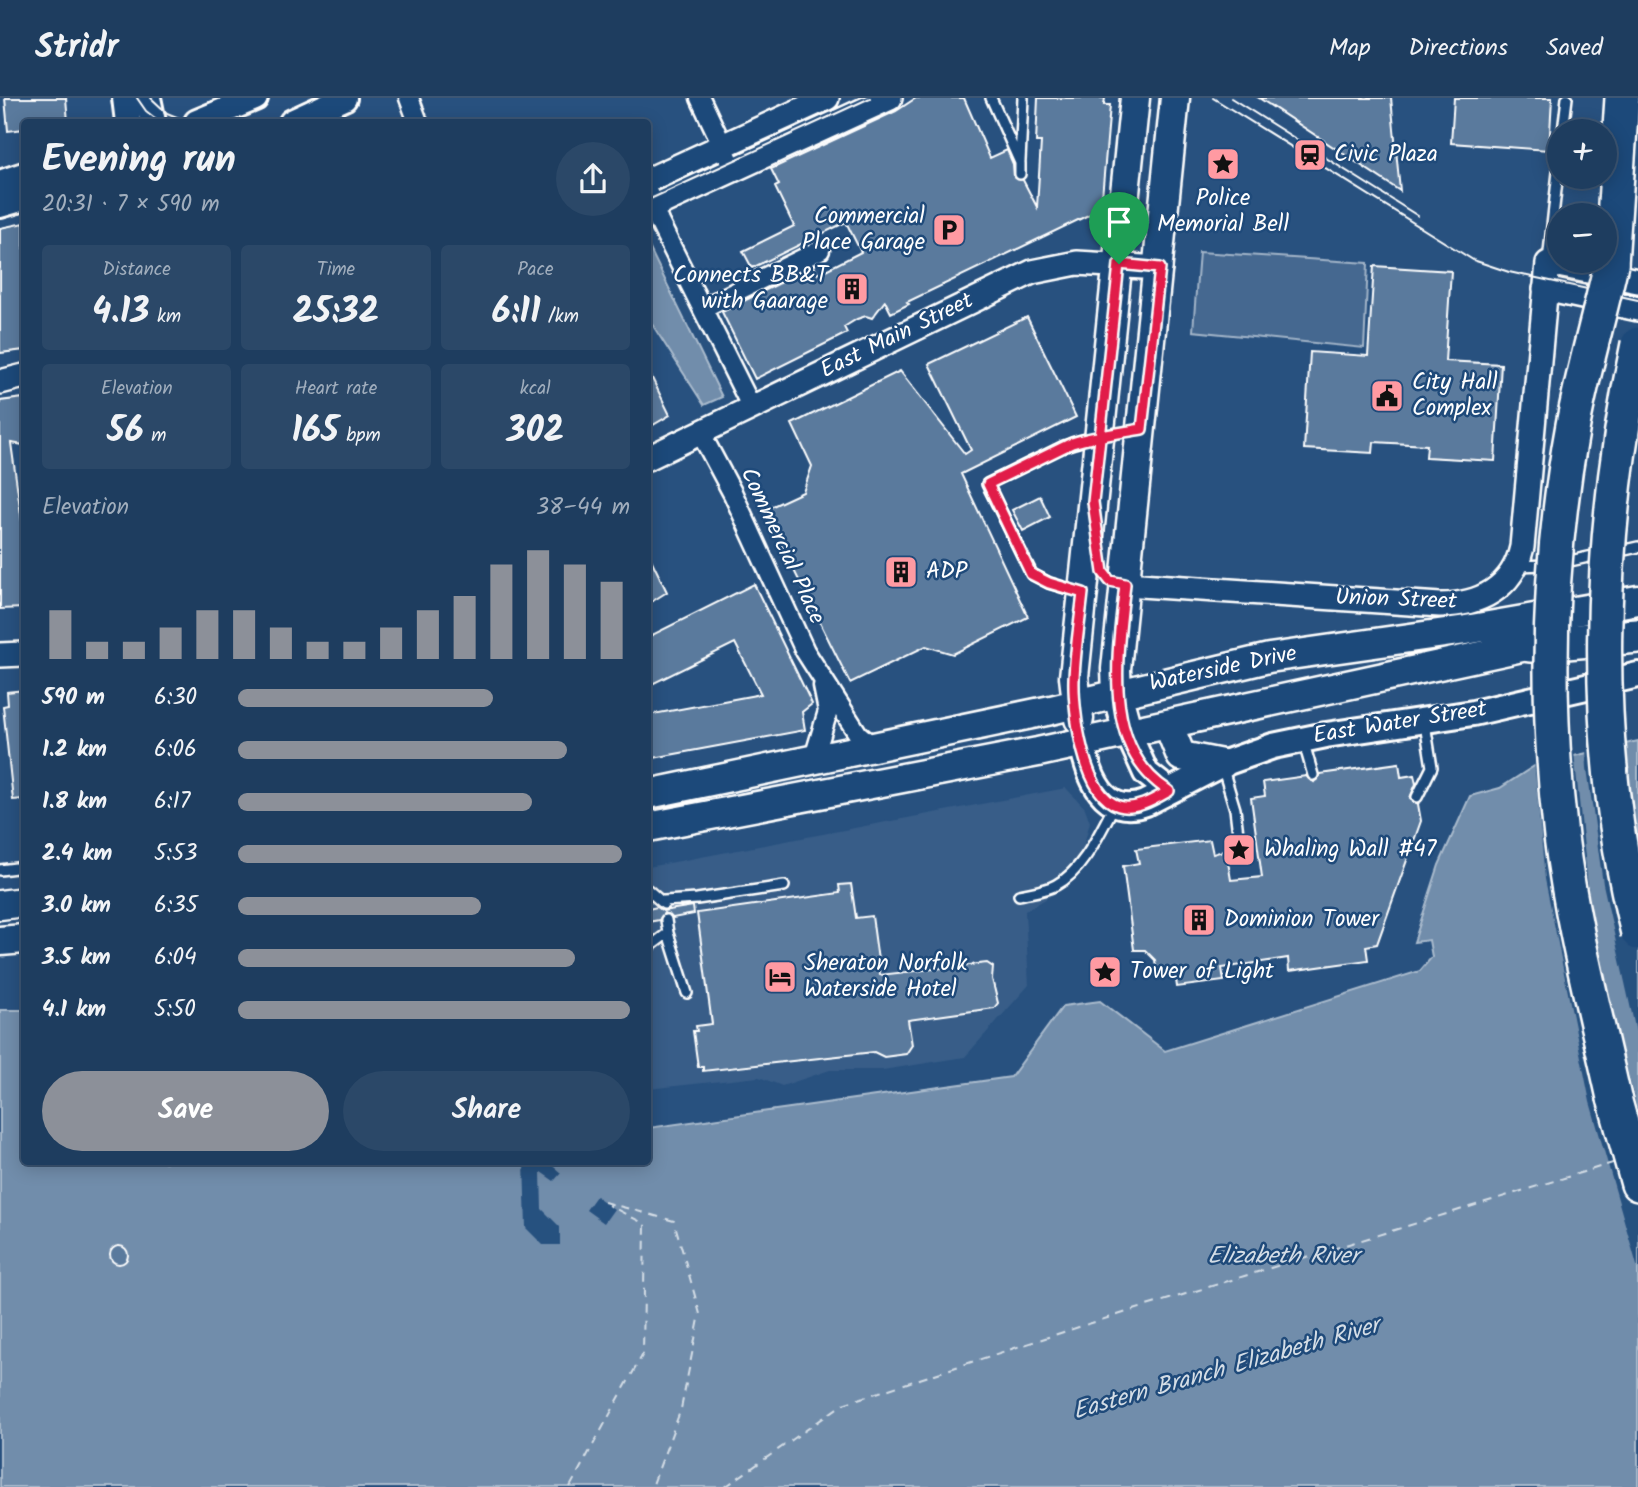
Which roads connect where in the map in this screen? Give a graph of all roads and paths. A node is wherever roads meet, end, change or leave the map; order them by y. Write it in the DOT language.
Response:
graph roads {
  1 [pos="125,98"];
  2 [pos="148,98"];
  3 [pos="255,98"];
  4 [pos="344,98"];
  5 [pos="409,98"];
  6 [pos="700,98"];
  7 [pos="890,98"];
  8 [pos="991,98"];
  9 [pos="1023,98"];
  10 [pos="1135,98"];
  11 [pos="1175,98"];
  12 [pos="1567,98"];
  13 [pos="1622,98"];
  14 [pos="818,111"];
  15 [pos="128,119"];
  16 [pos="152,119"];
  17 [pos="204,119"];
  18 [pos="298,119"];
  19 [pos="417,119"];
  20 [pos="1564,119"];
  21 [pos="1638,126"];
  22 [pos="723,146"];
  23 [pos="1020,163"];
  24 [pos="734,170"];
  25 [pos="1020,174"];
  26 [pos="21,176"];
  27 [pos="651,179"];
  28 [pos="0,183"];
  29 [pos="1638,194"];
  30 [pos="21,199"];
  31 [pos="651,202"];
  32 [pos="0,205"];
  33 [pos="651,207"];
  34 [pos="820,250"];
  35 [pos="1119,264"];
  36 [pos="1160,268"];
  37 [pos="1547,271"];
  38 [pos="1625,273"];
  39 [pos="1545,289"];
  40 [pos="702,308"];
  41 [pos="1638,309"];
  42 [pos="1638,344"];
  43 [pos="21,377"];
  44 [pos="0,382"];
  45 [pos="752,408"];
  46 [pos="1142,429"];
  47 [pos="700,432"];
  48 [pos="1100,436"];
  49 [pos="651,456"];
  50 [pos="1093,502"];
  51 [pos="1638,547"];
  52 [pos="1517,566"];
  53 [pos="1125,584"];
  54 [pos="1083,593"];
  55 [pos="1638,600"];
  56 [pos="1638,623"];
  57 [pos="1638,636"];
  58 [pos="1531,645"];
  59 [pos="21,654"];
  60 [pos="0,655"];
  61 [pos="1638,675"];
  62 [pos="822,679"];
  63 [pos="1117,693"];
  64 [pos="1076,704"];
  65 [pos="1425,722"];
  66 [pos="1168,724"];
  67 [pos="1128,733"];
  68 [pos="1303,739"];
  69 [pos="1082,743"];
  70 [pos="874,748"];
  71 [pos="813,761"];
  72 [pos="1222,764"];
  73 [pos="1313,775"];
  74 [pos="1181,776"];
  75 [pos="651,793"];
  76 [pos="1418,797"];
  77 [pos="1115,805"];
  78 [pos="651,829"];
  79 [pos="1239,842"];
  80 [pos="21,867"];
  81 [pos="0,870"];
  82 [pos="784,886"];
  83 [pos="651,892"];
  84 [pos="1019,894"];
  85 [pos="21,902"];
  86 [pos="0,905"];
  87 [pos="666,920"];
  88 [pos="668,933"];
  89 [pos="1638,933"];
  90 [pos="21,939"];
  91 [pos="0,941"];
  92 [pos="651,946"];
  93 [pos="687,993"];
  94 [pos="1638,1184"];
  1 -- 15 [label="main road"];
  2 -- 16 [label="main road"];
  3 -- 17 [label="main road"];
  4 -- 18 [label="main road"];
  5 -- 19 [label="street"];
  6 -- 22 [label="street"];
  7 -- 14 [label="street"];
  8 -- 23 [label="lane"];
  9 -- 23 [label="lane"];
  10 -- 35 [label="main road"];
  11 -- 36 [label="main road"];
  12 -- 20 [label="lane"];
  13 -- 38 [label="highway"];
  14 -- 22 [label="street"];
  14 -- 24 [label="street"];
  21 -- 38 [label="highway"];
  22 -- 24 [label="street"];
  22 -- 27 [label="street"];
  23 -- 25 [label="lane"];
  24 -- 31 [label="street"];
  26 -- 28 [label="main road"];
  29 -- 38 [label="highway"];
  30 -- 32 [label="main road"];
  33 -- 40 [label="street"];
  34 -- 40 [label="street"];
  35 -- 36 [label="street, East Main Street"];
  35 -- 45 [label="street, East Main Street"];
  35 -- 48 [label="main road"];
  36 -- 46 [label="main road"];
  37 -- 39 [label="street"];
  38 -- 94 [label="highway, bridge"];
  39 -- 41 [label="street"];
  39 -- 52 [label="street"];
  40 -- 45 [label="street"];
  42 -- 89 [label="highway, bridge"];
  43 -- 44 [label="street"];
  45 -- 47 [label="street, East Main Street"];
  46 -- 48 [label="main road"];
  46 -- 53 [label="main road"];
  47 -- 49 [label="street, East Main Street"];
  47 -- 62 [label="street, Commercial Place"];
  48 -- 50 [label="main road"];
  48 -- 54 [label="lane"];
  50 -- 53 [label="main road"];
  50 -- 54 [label="main road"];
  51 -- 52 [label="lane"];
  52 -- 53 [label="street, Union Street"];
  53 -- 63 [label="main road"];
  54 -- 64 [label="main road"];
  55 -- 63 [label="main road, Waterside Drive"];
  56 -- 58 [label="main road, Waterside Drive"];
  57 -- 58 [label="highway"];
  58 -- 66 [label="main road, Waterside Drive"];
  59 -- 60 [label="street"];
  61 -- 65 [label="main road, East Water Street"];
  62 -- 70 [label="street, Commercial Place"];
  62 -- 71 [label="street, Commercial Place"];
  63 -- 64 [label="main road, Waterside Drive"];
  63 -- 67 [label="main road"];
  64 -- 69 [label="main road"];
  64 -- 70 [label="main road, Waterside Drive"];
  65 -- 68 [label="main road, East Water Street"];
  65 -- 76 [label="lane"];
  66 -- 67 [label="main road, Waterside Drive"];
  66 -- 74 [label="main road"];
  67 -- 69 [label="main road, Waterside Drive"];
  67 -- 74 [label="main road"];
  68 -- 72 [label="main road, East Water Street"];
  68 -- 73 [label="lane"];
  69 -- 77 [label="main road"];
  69 -- 78 [label="main road, Waterside Drive"];
  70 -- 71 [label="main road, Waterside Drive"];
  71 -- 75 [label="main road, Waterside Drive"];
  72 -- 74 [label="main road"];
  72 -- 79 [label="lane"];
  74 -- 77 [label="main road"];
  77 -- 84 [label="lane"];
  80 -- 81 [label="lane"];
  82 -- 83 [label="lane"];
  85 -- 86 [label="main road"];
  87 -- 88 [label="lane"];
  88 -- 92 [label="lane"];
  88 -- 93 [label="lane"];
  90 -- 91 [label="main road"];
}
